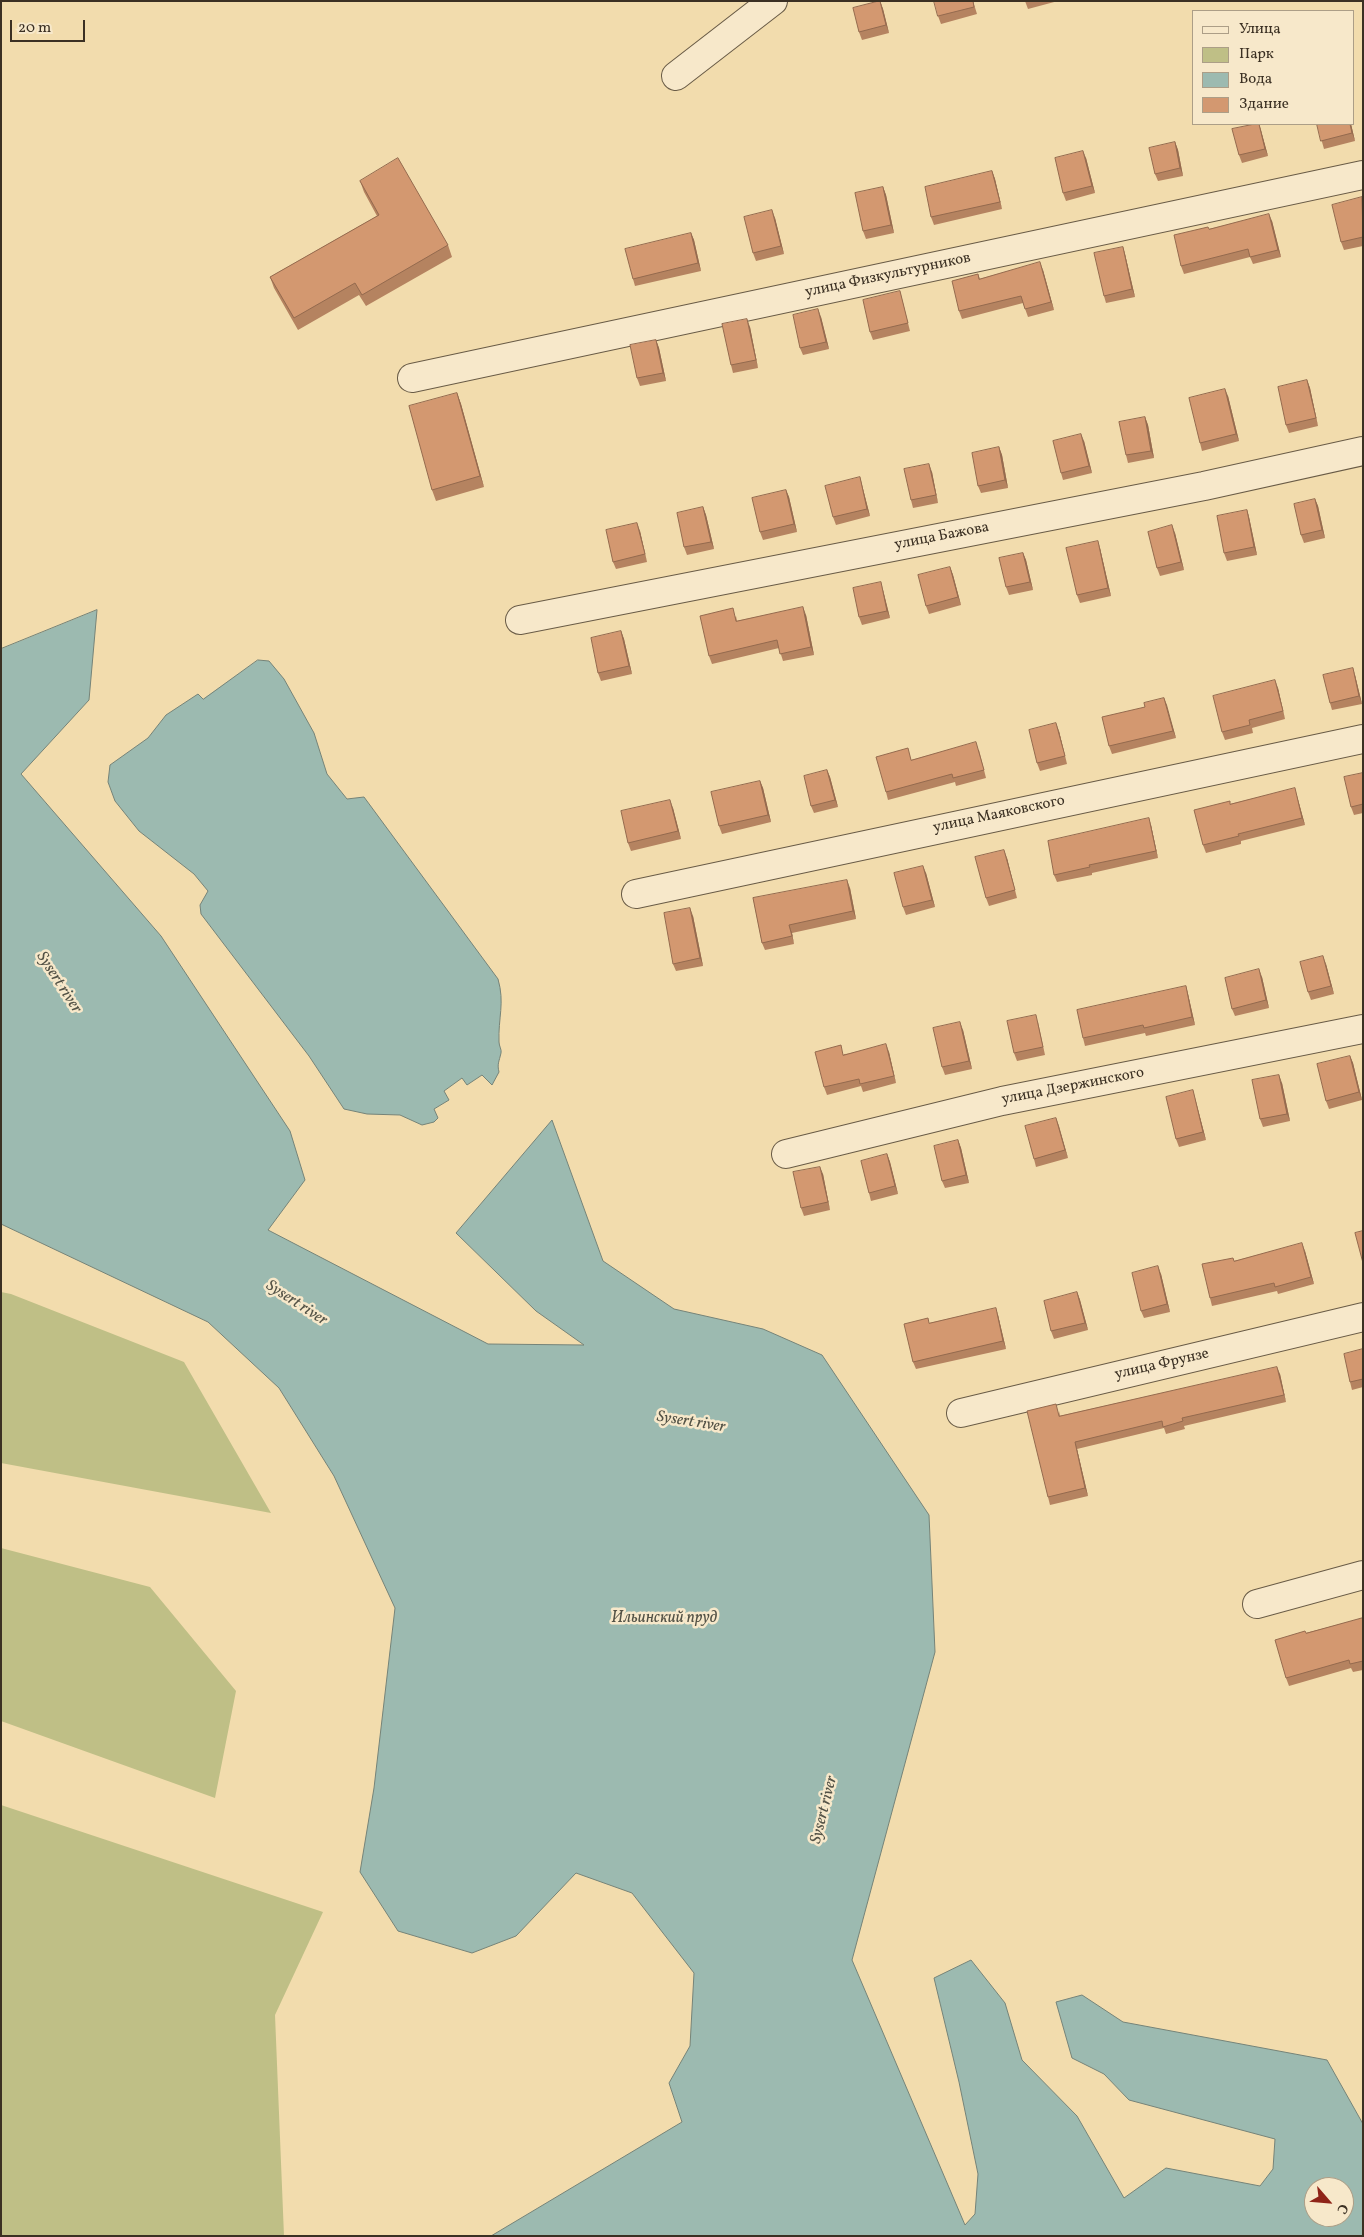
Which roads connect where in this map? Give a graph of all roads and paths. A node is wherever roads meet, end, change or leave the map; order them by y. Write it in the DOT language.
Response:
graph roads {
  1 [pos="772,1"];
  2 [pos="676,76"];
  3 [pos="1363,175"];
  4 [pos="412,378"];
  5 [pos="1363,451"];
  6 [pos="520,620"];
  7 [pos="1363,739"];
  8 [pos="636,894"];
  9 [pos="1363,1029"];
  10 [pos="786,1154"];
  11 [pos="1363,1317"];
  12 [pos="961,1413"];
  13 [pos="1363,1575"];
  14 [pos="1257,1604"];
  1 -- 2 [label="street"];
  3 -- 4 [label="street, улица Физкультурников"];
  5 -- 6 [label="street, улица Бажова"];
  7 -- 8 [label="street, улица Маяковского"];
  9 -- 10 [label="street, улица Дзержинского"];
  11 -- 12 [label="street, улица Фрунзе"];
  13 -- 14 [label="street"];
}
